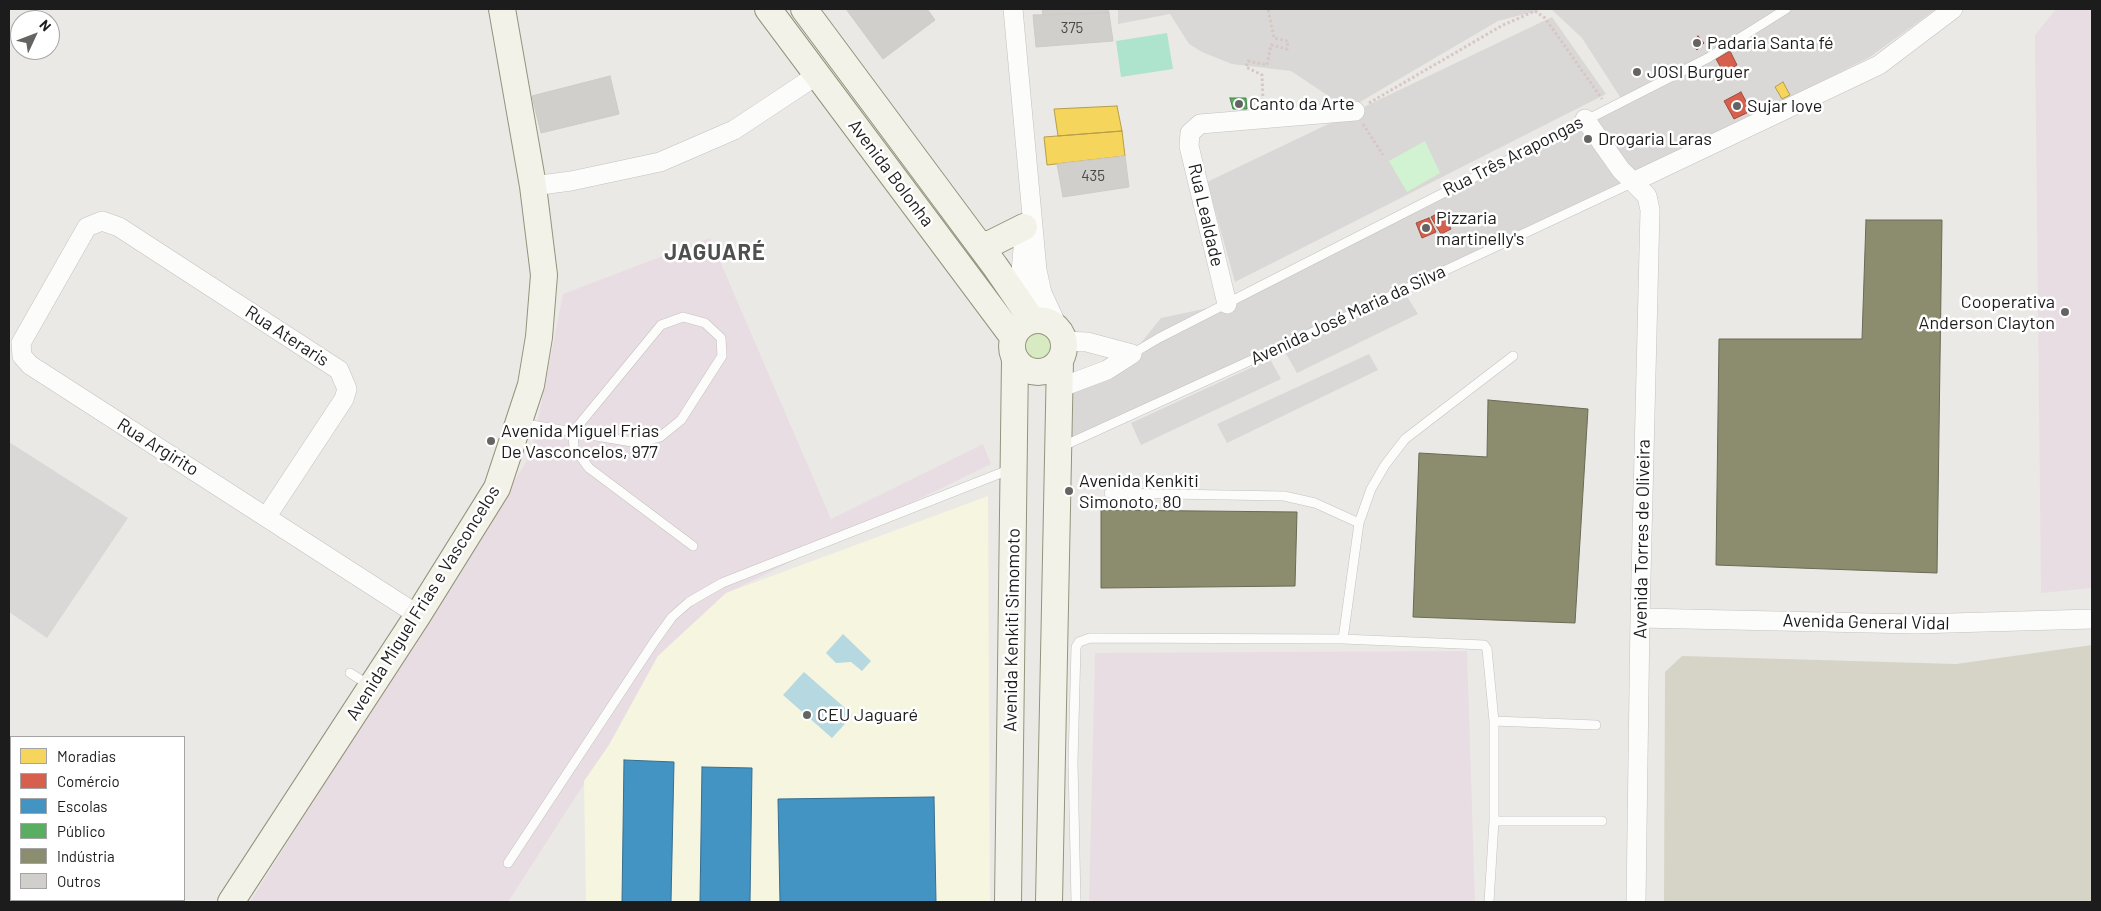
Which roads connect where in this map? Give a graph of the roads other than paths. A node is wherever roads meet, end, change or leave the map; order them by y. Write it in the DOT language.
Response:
graph roads {
  1 [pos="502,9"];
  2 [pos="768,9"];
  3 [pos="804,9"];
  4 [pos="1013,9"];
  5 [pos="1786,9"];
  6 [pos="1953,9"];
  7 [pos="817,75"];
  8 [pos="1360,108"];
  9 [pos="1585,119"];
  10 [pos="1635,181"];
  11 [pos="533,186"];
  12 [pos="1031,203"];
  13 [pos="88,227"];
  14 [pos="1024,228"];
  15 [pos="979,244"];
  16 [pos="1227,304"];
  17 [pos="1050,334"];
  18 [pos="1014,348"];
  19 [pos="1132,354"];
  20 [pos="1513,356"];
  21 [pos="1059,388"];
  22 [pos="520,423"];
  23 [pos="573,432"];
  24 [pos="1058,448"];
  25 [pos="1014,468"];
  26 [pos="1108,492"];
  27 [pos="267,516"];
  28 [pos="1359,523"];
  29 [pos="693,546"];
  30 [pos="418,615"];
  31 [pos="1640,618"];
  32 [pos="2092,619"];
  33 [pos="1343,639"];
  34 [pos="350,673"];
  35 [pos="371,687"];
  36 [pos="1494,722"];
  37 [pos="1596,725"];
  38 [pos="1010,774"];
  39 [pos="1051,777"];
  40 [pos="1494,821"];
  41 [pos="1602,821"];
  42 [pos="508,863"];
  43 [pos="231,902"];
  44 [pos="1008,902"];
  45 [pos="1049,902"];
  46 [pos="1076,902"];
  47 [pos="1489,902"];
  48 [pos="1636,902"];
  1 -- 11 [label="main road, Avenida Miguel Frias e Vasconcelos"];
  2 -- 7 [label="main road, Avenida Bolonha"];
  3 -- 15 [label="main road, Avenida Bolonha"];
  4 -- 12 [label="street"];
  5 -- 9 [label="lane, Rua Três Arapongas"];
  6 -- 10 [label="street, Avenida José Maria da Silva"];
  7 -- 11 [label="street"];
  7 -- 18 [label="main road, Avenida Bolonha"];
  8 -- 16 [label="street, Rua Lealdade"];
  9 -- 10 [label="street, Avenida Torres de Oliveira"];
  9 -- 16 [label="lane, Rua Três Arapongas"];
  10 -- 24 [label="lane, Avenida José Maria da Silva"];
  10 -- 31 [label="street, Avenida Torres de Oliveira"];
  11 -- 22 [label="main road, Avenida Miguel Frias e Vasconcelos"];
  12 -- 14 [label="street"];
  12 -- 17 [label="street"];
  13 -- 27 [label="street, Rua Argirito"];
  13 -- 27 [label="street, Rua Ateraris"];
  14 -- 15 [label="main road"];
  14 -- 17 [label="street"];
  15 -- 17 [label="main road, Avenida Bolonha"];
  16 -- 19 [label="lane, Rua Três Arapongas"];
  17 -- 18 [label="main road"];
  17 -- 18 [label="main road"];
  17 -- 19 [label="street"];
  17 -- 21 [label="main road"];
  18 -- 25 [label="main road, Avenida Kenkiti Simomoto"];
  19 -- 21 [label="street"];
  20 -- 28 [label="lane"];
  21 -- 24 [label="main road"];
  22 -- 23 [label="lane"];
  22 -- 30 [label="main road, Avenida Miguel Frias e Vasconcelos"];
  23 -- 23 [label="lane"];
  23 -- 29 [label="lane"];
  24 -- 39 [label="main road"];
  25 -- 38 [label="main road, Avenida Kenkiti Simomoto"];
  25 -- 42 [label="lane"];
  26 -- 28 [label="lane"];
  27 -- 30 [label="street, Rua Argirito"];
  28 -- 33 [label="lane"];
  30 -- 35 [label="main road, Avenida Miguel Frias e Vasconcelos"];
  31 -- 32 [label="street, Avenida General Vidal"];
  31 -- 48 [label="street, Avenida Torres de Oliveira"];
  33 -- 36 [label="lane"];
  33 -- 46 [label="lane"];
  34 -- 35 [label="lane"];
  35 -- 43 [label="main road, Avenida Miguel Frias e Vasconcelos"];
  36 -- 37 [label="lane"];
  36 -- 40 [label="lane"];
  38 -- 39 [label="main road"];
  38 -- 44 [label="main road, Avenida Kenkiti Simomoto"];
  39 -- 45 [label="main road"];
  40 -- 41 [label="lane"];
  40 -- 47 [label="lane"];
}
